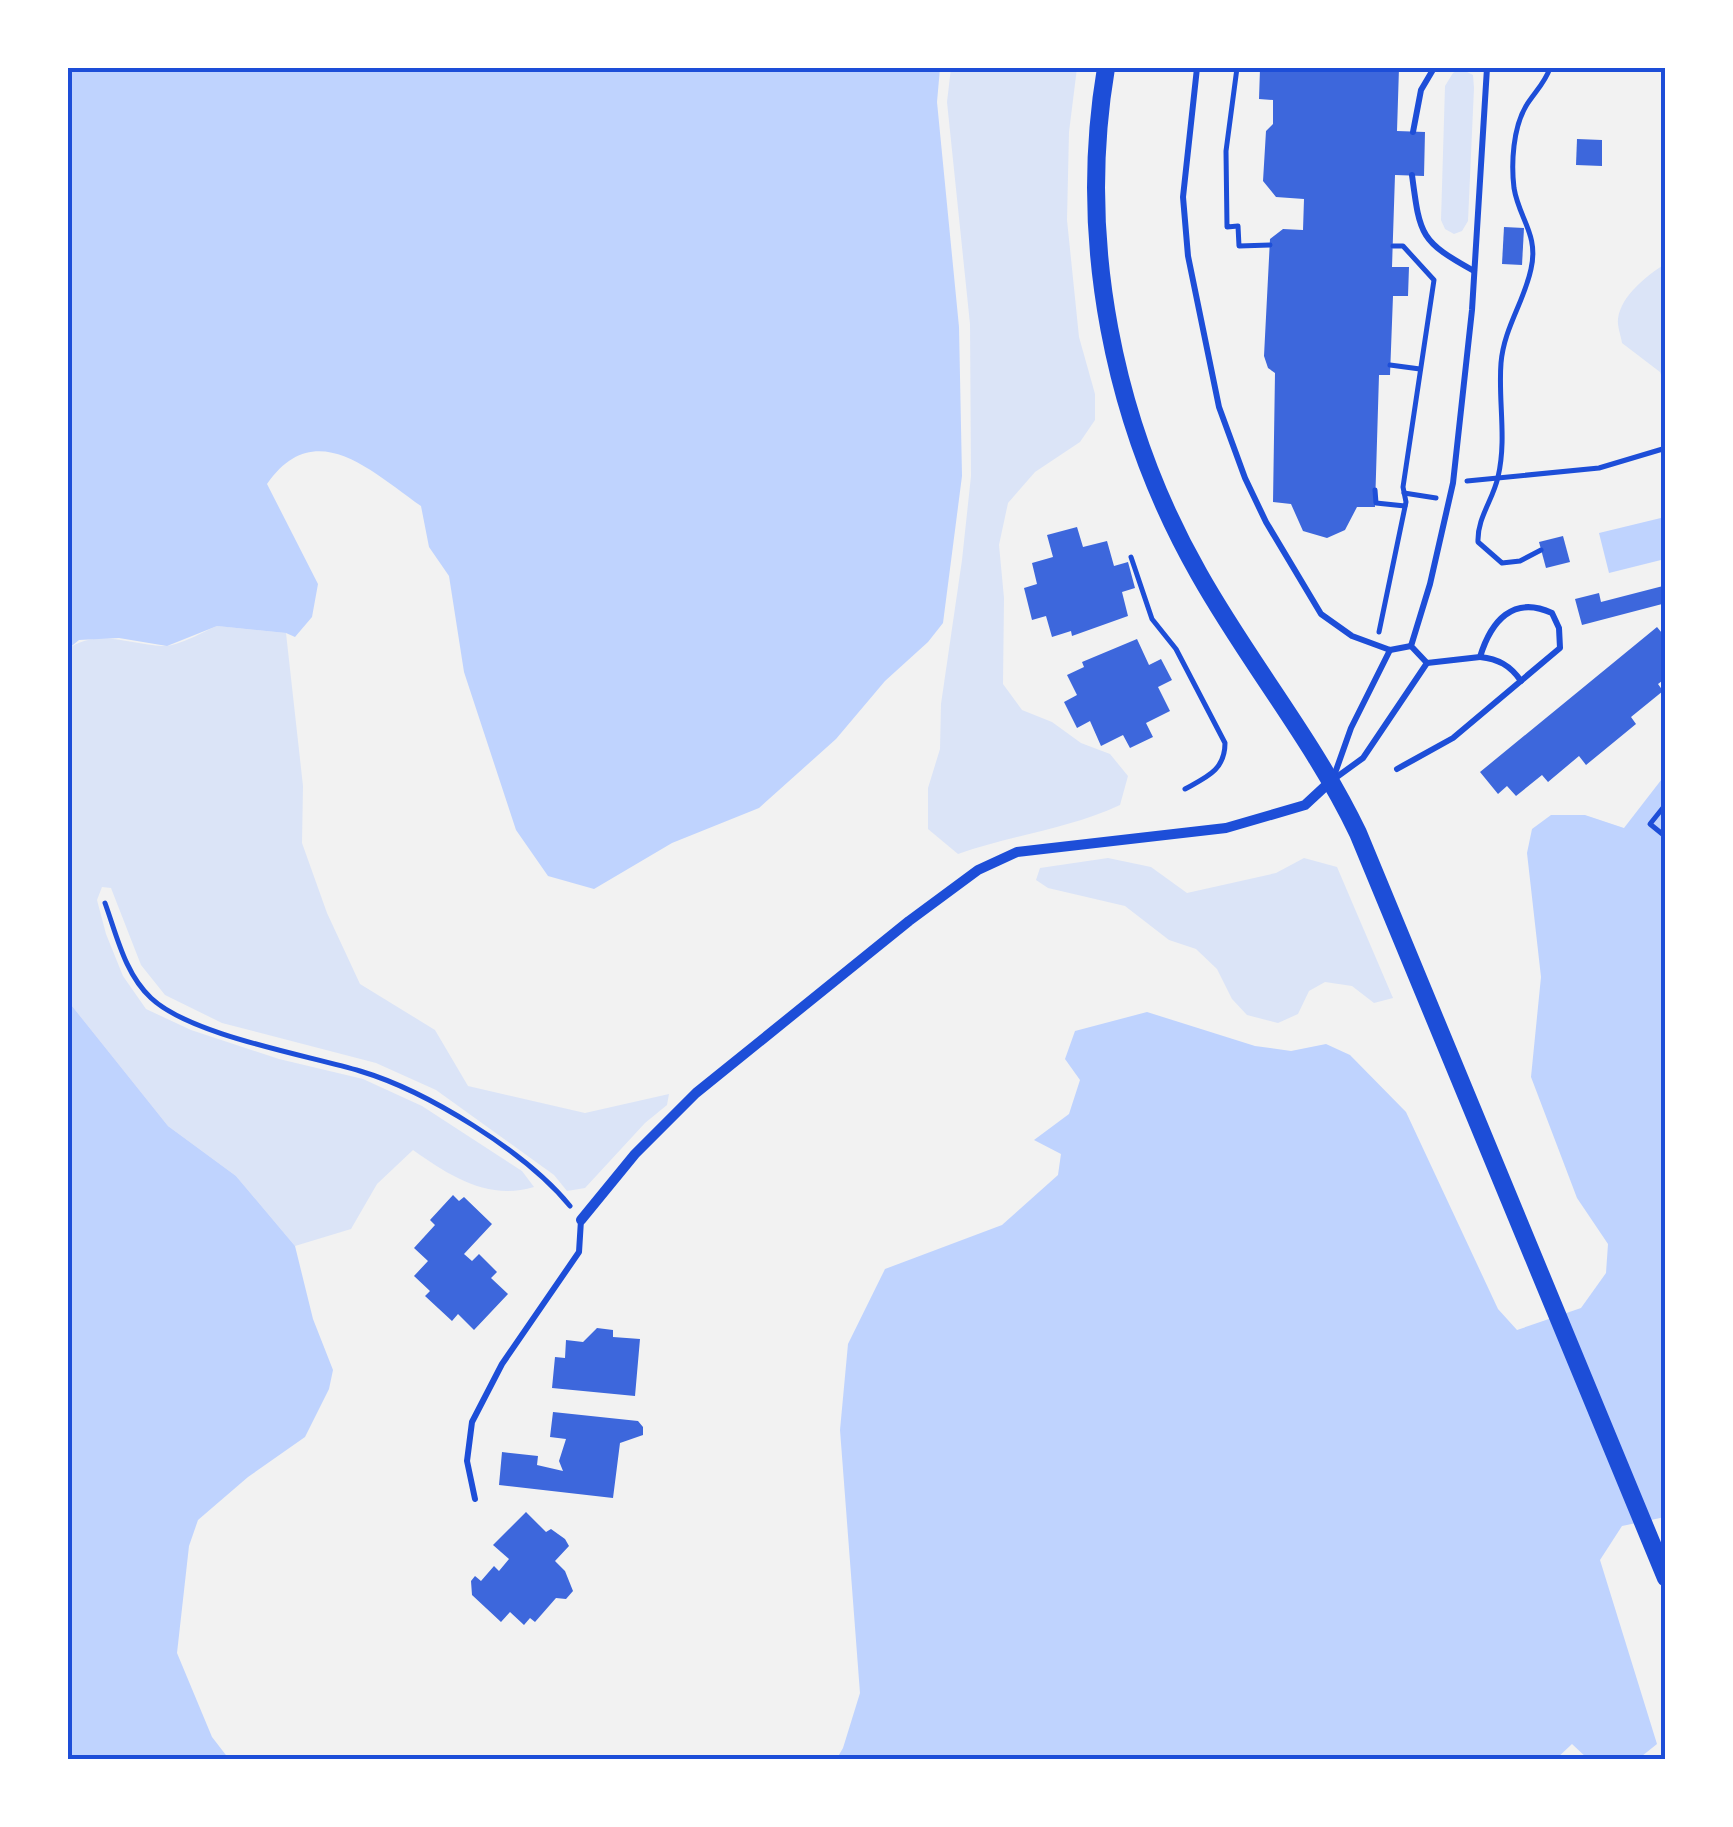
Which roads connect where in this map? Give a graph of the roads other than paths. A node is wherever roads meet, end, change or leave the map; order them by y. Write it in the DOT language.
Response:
graph roads {
  1 [pos="1106,68"];
  2 [pos="1197,68"];
  3 [pos="1434,68"];
  4 [pos="1487,68"];
  5 [pos="1413,132"];
  6 [pos="1412,175"];
  7 [pos="1474,271"];
  8 [pos="1411,646"];
  9 [pos="1390,650"];
  10 [pos="1480,657"];
  11 [pos="1426,662"];
  12 [pos="1521,681"];
  13 [pos="1397,769"];
  14 [pos="1332,780"];
  15 [pos="581,1220"];
  16 [pos="475,1499"];
  17 [pos="1662,1570"];
  1 -- 14 [label="main road"];
  2 -- 9 [label="lane"];
  3 -- 5 [label="lane"];
  4 -- 7 [label="lane"];
  6 -- 7 [label="lane"];
  7 -- 8 [label="lane"];
  8 -- 9 [label="lane"];
  8 -- 11 [label="lane"];
  9 -- 14 [label="lane"];
  10 -- 11 [label="lane"];
  10 -- 12 [label="lane"];
  10 -- 12 [label="lane"];
  11 -- 14 [label="lane"];
  12 -- 13 [label="lane"];
  14 -- 15 [label="street"];
  14 -- 17 [label="main road"];
  15 -- 16 [label="lane"];
}
